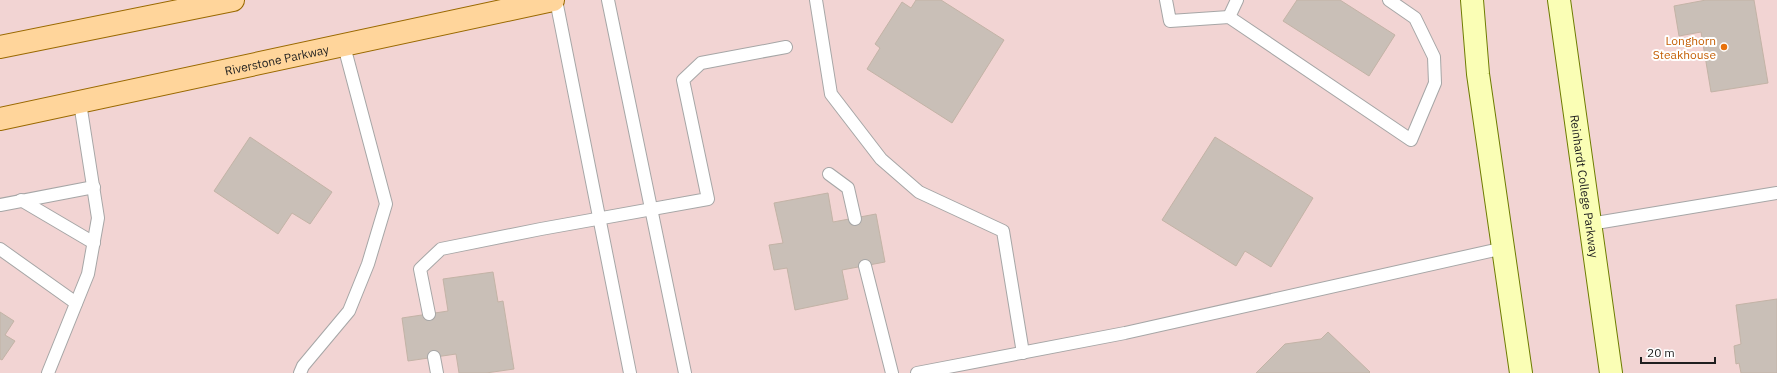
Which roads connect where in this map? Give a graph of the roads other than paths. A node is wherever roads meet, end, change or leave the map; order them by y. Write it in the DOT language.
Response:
graph roads {
  1 [pos="233,0"];
  2 [pos="553,0"];
  3 [pos="556,0"];
  4 [pos="608,0"];
  5 [pos="816,0"];
  6 [pos="1166,0"];
  7 [pos="1237,0"];
  8 [pos="1389,0"];
  9 [pos="1472,0"];
  10 [pos="1559,0"];
  11 [pos="1229,17"];
  12 [pos="344,46"];
  13 [pos="786,46"];
  14 [pos="0,47"];
  15 [pos="80,103"];
  16 [pos="0,118"];
  17 [pos="829,174"];
  18 [pos="94,188"];
  19 [pos="1777,193"];
  20 [pos="21,200"];
  21 [pos="0,205"];
  22 [pos="651,209"];
  23 [pos="599,218"];
  24 [pos="855,218"];
  25 [pos="1590,224"];
  26 [pos="94,243"];
  27 [pos="1504,248"];
  28 [pos="0,249"];
  29 [pos="866,266"];
  30 [pos="76,303"];
  31 [pos="429,314"];
  32 [pos="1023,352"];
  33 [pos="434,357"];
  34 [pos="48,373"];
  35 [pos="300,373"];
  36 [pos="437,373"];
  37 [pos="630,373"];
  38 [pos="685,373"];
  39 [pos="892,373"];
  40 [pos="917,373"];
  41 [pos="1521,373"];
  42 [pos="1610,373"];
  1 -- 14 [label="main road"];
  2 -- 12 [label="main road, Riverstone Parkway"];
  3 -- 23 [label="lane"];
  4 -- 22 [label="lane"];
  5 -- 32 [label="lane"];
  6 -- 11 [label="lane"];
  7 -- 11 [label="lane"];
  8 -- 11 [label="lane"];
  9 -- 27 [label="street"];
  10 -- 25 [label="street, Reinhardt College Parkway"];
  12 -- 15 [label="main road, Riverstone Parkway"];
  12 -- 35 [label="lane"];
  13 -- 22 [label="lane"];
  15 -- 16 [label="main road, Riverstone Parkway"];
  15 -- 18 [label="lane"];
  17 -- 24 [label="lane"];
  18 -- 20 [label="lane"];
  18 -- 26 [label="lane"];
  19 -- 25 [label="lane"];
  20 -- 21 [label="lane"];
  20 -- 26 [label="lane"];
  22 -- 23 [label="lane"];
  22 -- 38 [label="lane"];
  23 -- 31 [label="lane"];
  23 -- 37 [label="lane"];
  25 -- 42 [label="street, Reinhardt College Parkway"];
  26 -- 30 [label="lane"];
  27 -- 32 [label="lane"];
  27 -- 41 [label="street"];
  28 -- 30 [label="lane"];
  29 -- 39 [label="lane"];
  30 -- 34 [label="lane"];
  32 -- 40 [label="lane"];
  33 -- 36 [label="lane"];
}
